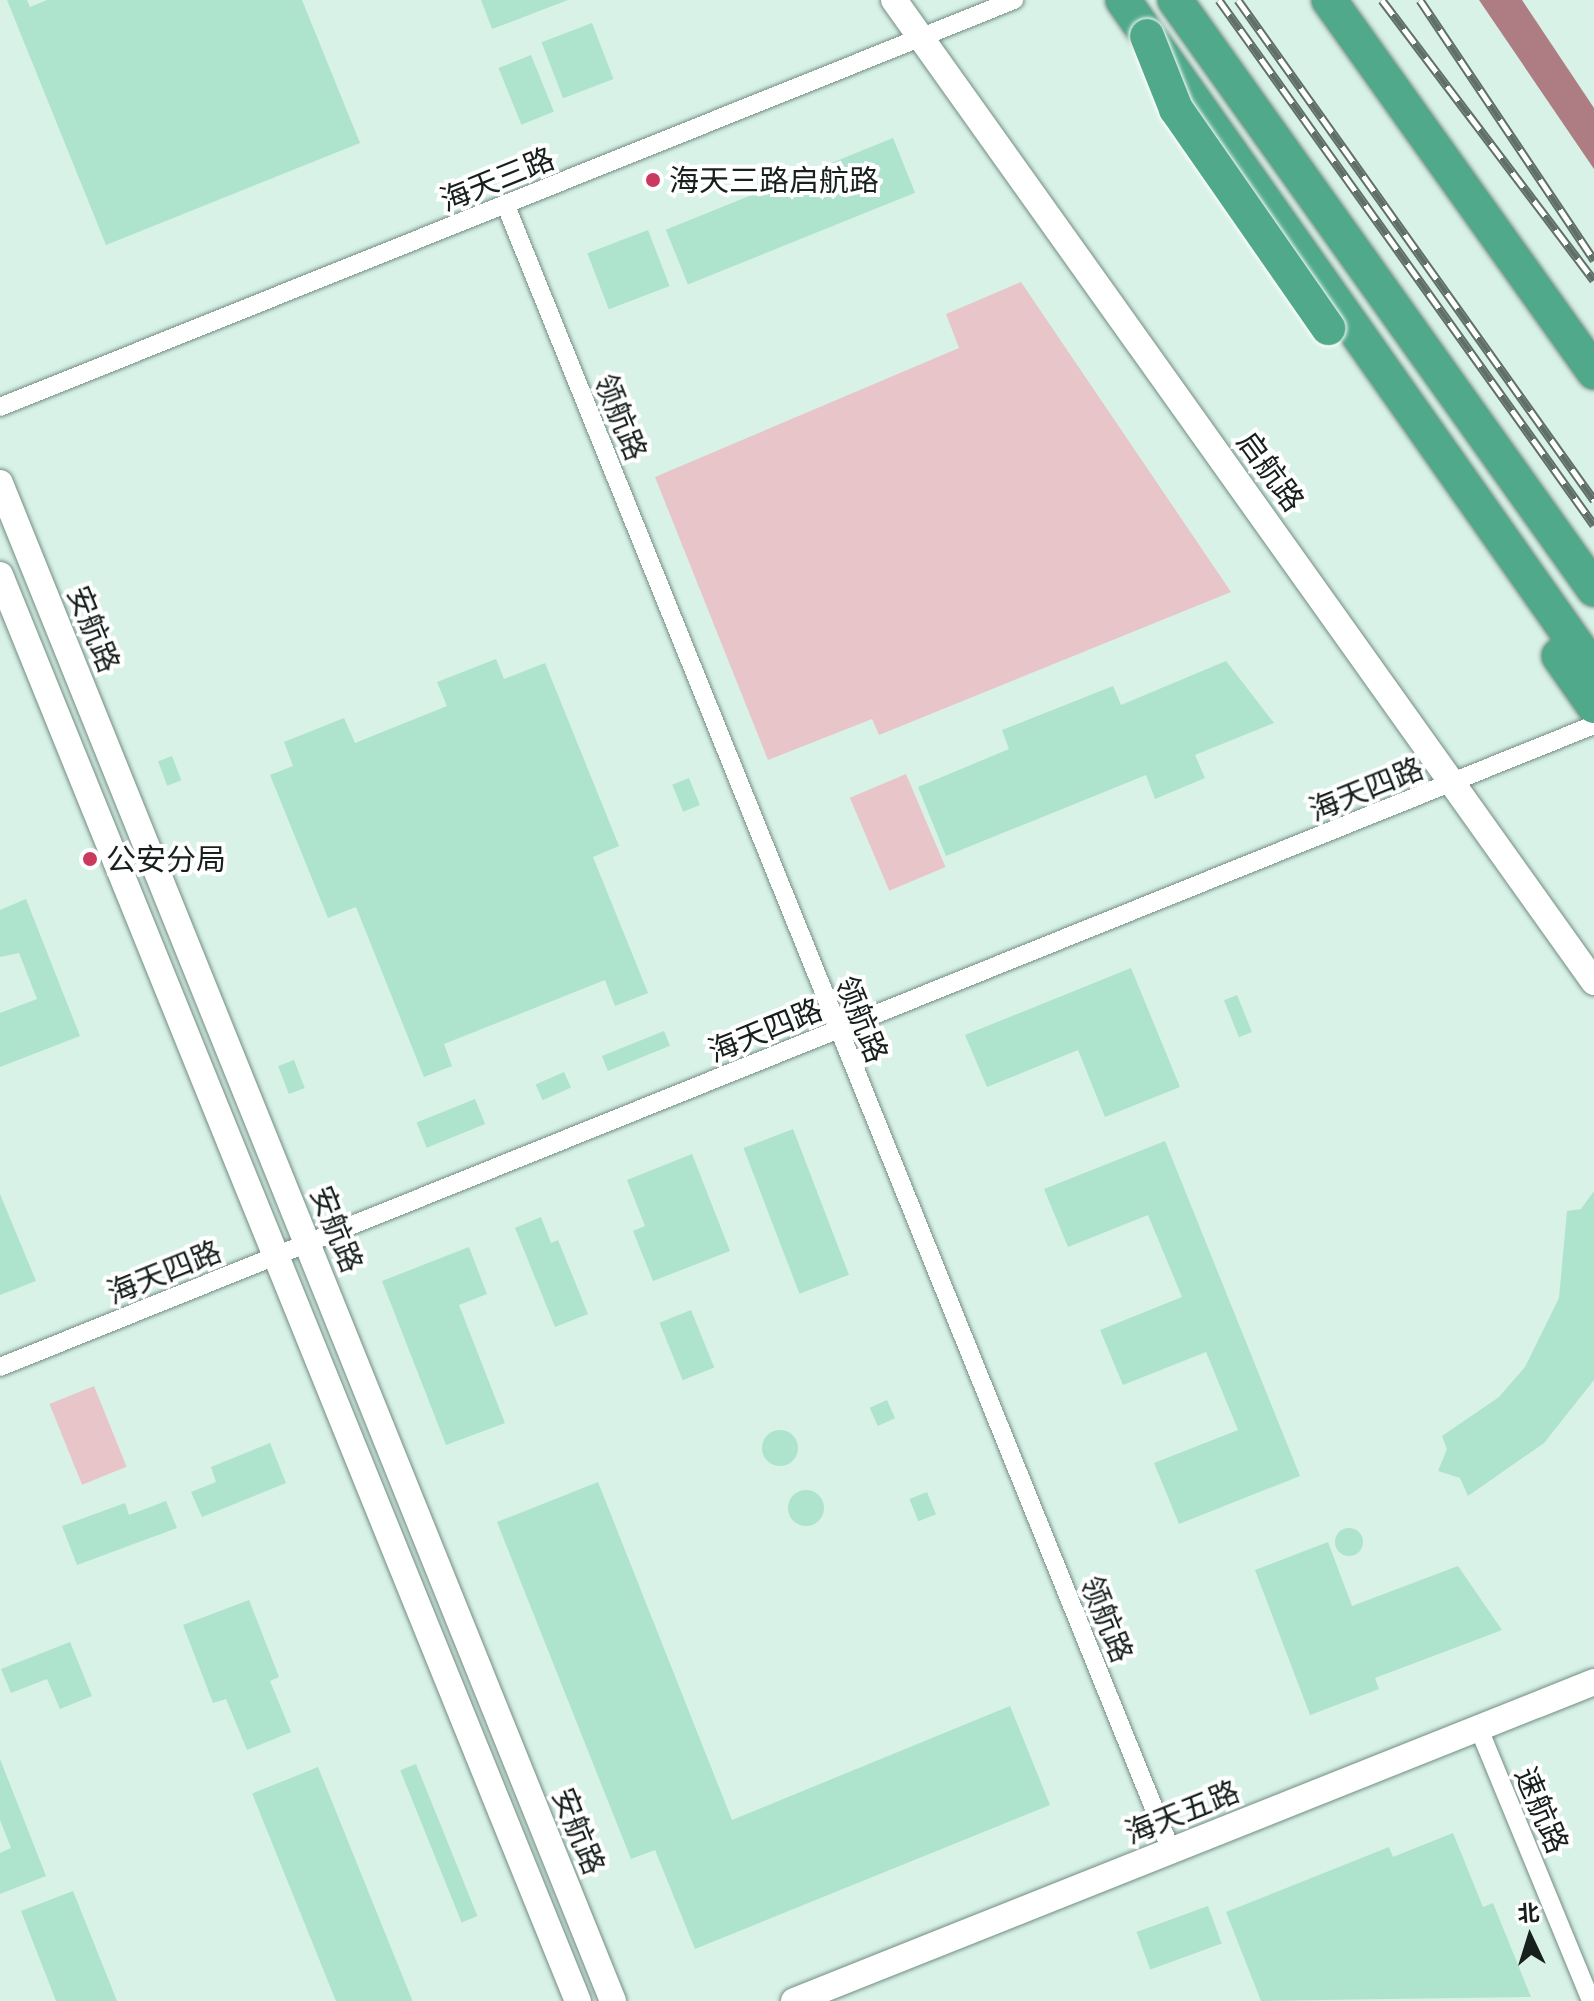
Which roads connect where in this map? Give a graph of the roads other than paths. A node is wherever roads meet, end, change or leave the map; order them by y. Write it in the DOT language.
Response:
graph roads {
  1 [pos="894,0"];
  2 [pos="1014,0"];
  3 [pos="1123,0"];
  4 [pos="1175,0"];
  5 [pos="1329,0"];
  6 [pos="1147,36"];
  7 [pos="921,39"];
  8 [pos="1473,202"];
  9 [pos="506,206"];
  10 [pos="1594,335"];
  11 [pos="1594,372"];
  12 [pos="0,407"];
  13 [pos="0,483"];
  14 [pos="0,575"];
  15 [pos="1594,589"];
  16 [pos="1594,670"];
  17 [pos="1594,706"];
  18 [pos="1594,725"];
  19 [pos="1456,783"];
  20 [pos="1594,982"];
  21 [pos="837,1031"];
  22 [pos="309,1244"];
  23 [pos="277,1257"];
  24 [pos="0,1367"];
  25 [pos="1594,1682"];
  26 [pos="1479,1729"];
  27 [pos="1171,1850"];
  28 [pos="578,2001"];
  29 [pos="613,2001"];
  30 [pos="794,2001"];
  31 [pos="1591,2001"];
  1 -- 7 [label="street, 启航路"];
  2 -- 7 [label="street, 海天三路"];
  3 -- 6 [label="highway"];
  4 -- 15 [label="highway"];
  5 -- 8 [label="highway"];
  6 -- 16 [label="highway, bridge"];
  6 -- 17 [label="highway, bridge"];
  7 -- 9 [label="street, 海天三路"];
  7 -- 19 [label="street, 启航路"];
  8 -- 10 [label="highway"];
  8 -- 11 [label="highway"];
  9 -- 12 [label="street, 海天三路"];
  9 -- 21 [label="street, 领航路"];
  13 -- 22 [label="street, 安航路"];
  14 -- 23 [label="street"];
  18 -- 19 [label="street, 海天四路"];
  19 -- 20 [label="street, 启航路"];
  19 -- 21 [label="street, 海天四路"];
  21 -- 22 [label="street, 海天四路"];
  21 -- 27 [label="street, 领航路"];
  22 -- 23 [label="street, 海天四路"];
  22 -- 29 [label="street, 安航路"];
  23 -- 24 [label="street, 海天四路"];
  23 -- 28 [label="street"];
  25 -- 26 [label="street, 海天五路"];
  26 -- 27 [label="street, 海天五路"];
  26 -- 31 [label="street, 速航路"];
  27 -- 30 [label="street, 海天五路"];
}
